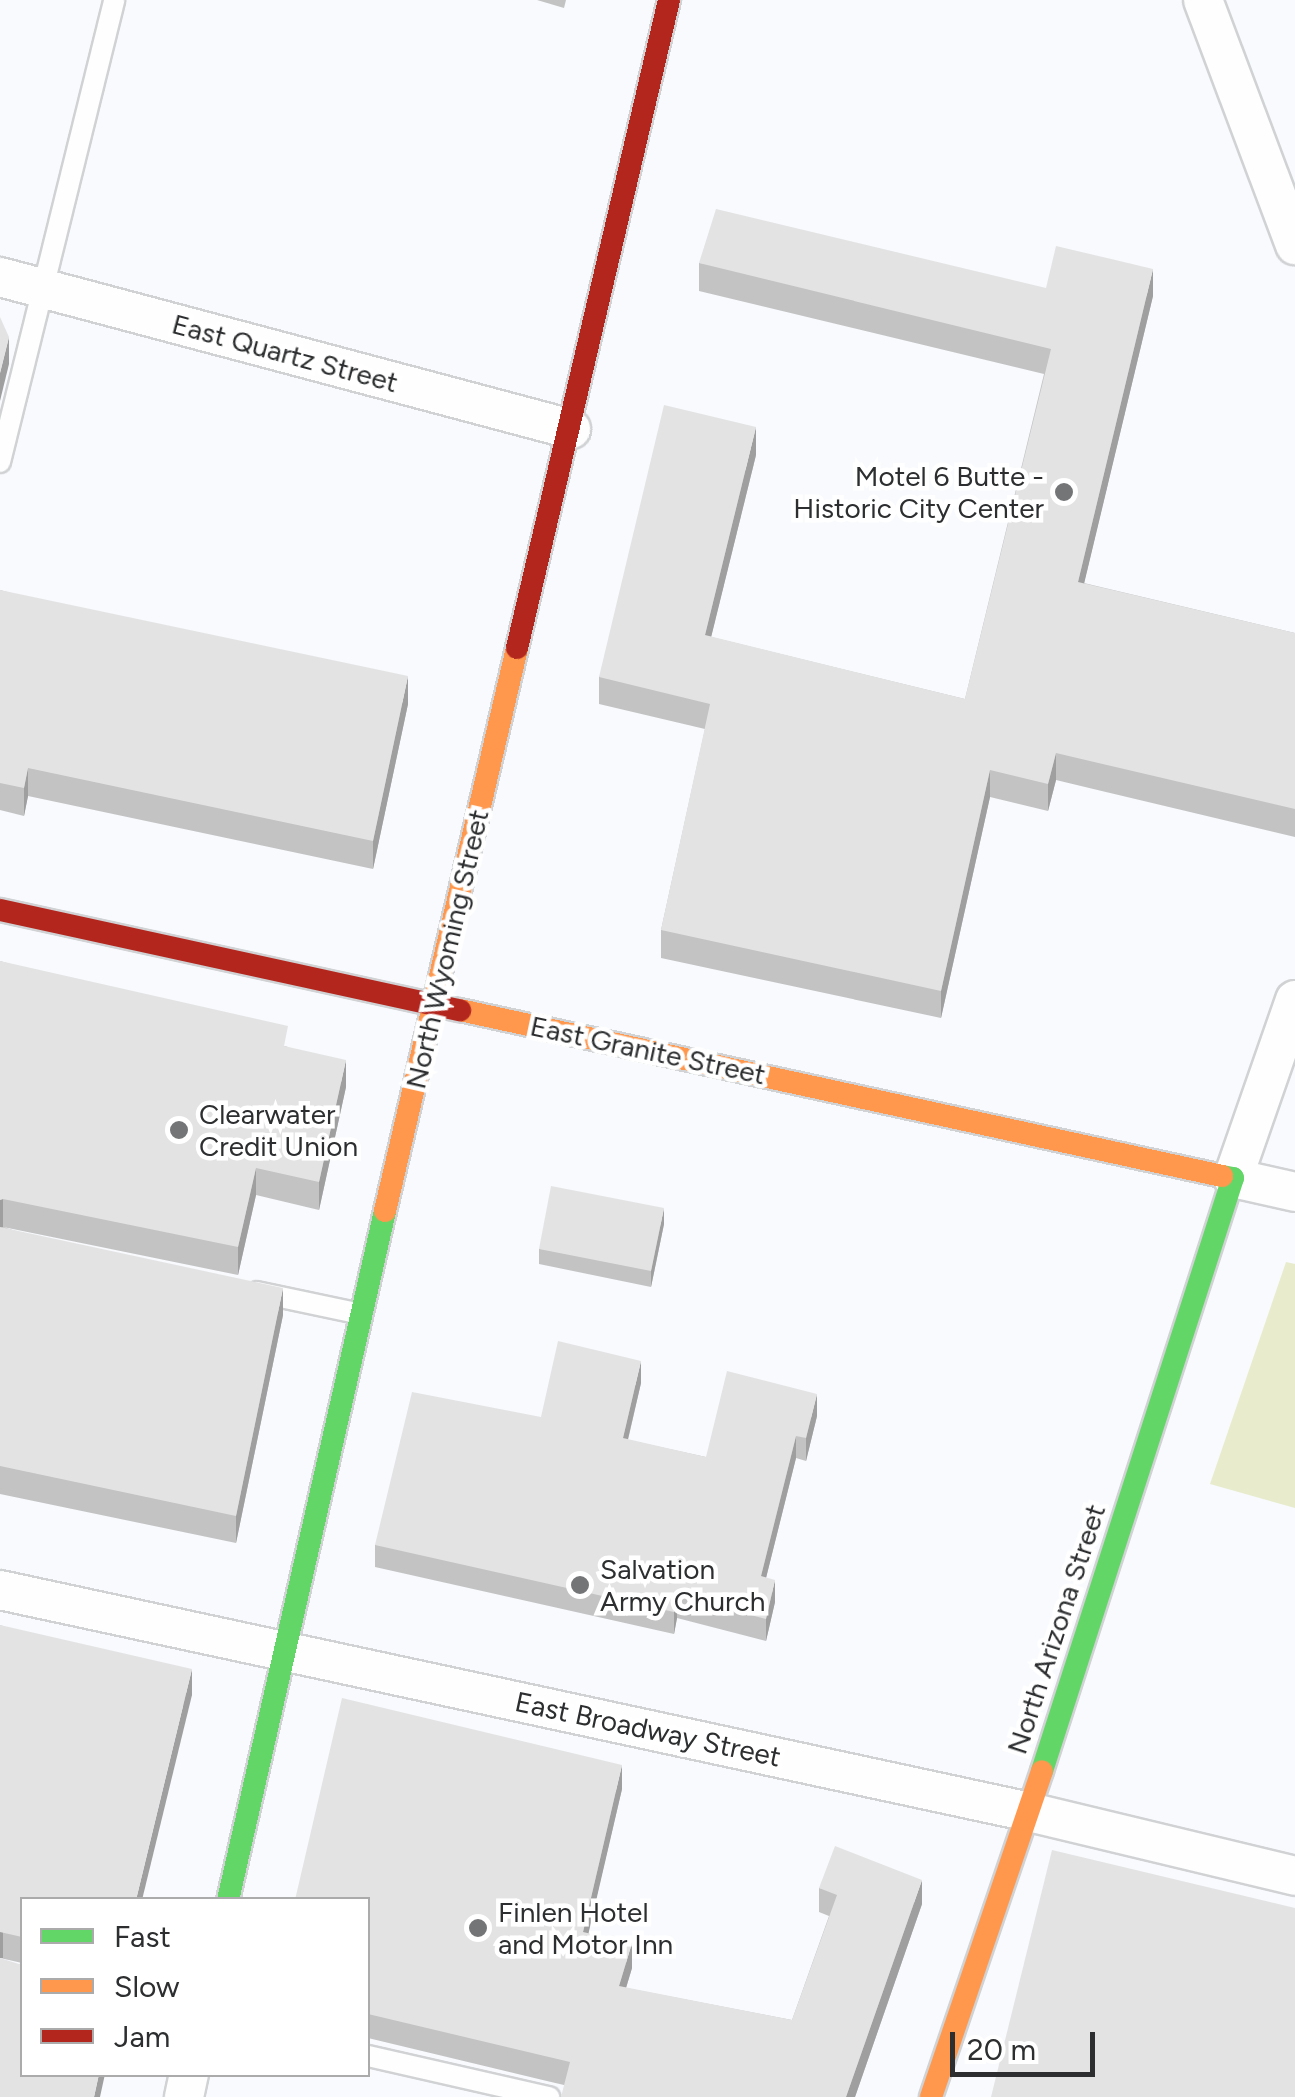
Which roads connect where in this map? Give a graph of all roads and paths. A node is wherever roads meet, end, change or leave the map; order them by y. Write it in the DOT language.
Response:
graph roads {
  1 [pos="114,0"];
  2 [pos="669,0"];
  3 [pos="1203,0"];
  4 [pos="1295,245"];
  5 [pos="0,278"];
  6 [pos="41,288"];
  7 [pos="571,429"];
  8 [pos="0,462"];
  9 [pos="0,910"];
  10 [pos="1295,1000"];
  11 [pos="432,1003"];
  12 [pos="1233,1178"];
  13 [pos="1295,1192"];
  14 [pos="229,1287"];
  15 [pos="363,1314"];
  16 [pos="0,1590"];
  17 [pos="284,1650"];
  18 [pos="1029,1812"];
  19 [pos="1295,1876"];
  20 [pos="229,1897"];
  21 [pos="370,2056"];
  22 [pos="549,2097"];
  23 [pos="931,2097"];
  1 -- 6 [label="lane"];
  2 -- 7 [label="street, North Wyoming Street"];
  3 -- 4 [label="street"];
  5 -- 6 [label="street, East Quartz Street"];
  6 -- 7 [label="street, East Quartz Street"];
  6 -- 8 [label="lane"];
  7 -- 11 [label="street, North Wyoming Street"];
  9 -- 11 [label="street, East Granite Street"];
  10 -- 12 [label="street"];
  11 -- 12 [label="street, East Granite Street"];
  11 -- 15 [label="street, North Wyoming Street"];
  12 -- 13 [label="street, East Granite Street"];
  12 -- 18 [label="street, North Arizona Street"];
  14 -- 15 [label="lane"];
  15 -- 17 [label="street, North Wyoming Street"];
  16 -- 17 [label="street, East Broadway Street"];
  17 -- 18 [label="street, East Broadway Street"];
  17 -- 20 [label="street, North Wyoming Street"];
  18 -- 19 [label="street, East Broadway Street"];
  18 -- 23 [label="street, North Arizona Street"];
  21 -- 22 [label="lane"];
}
